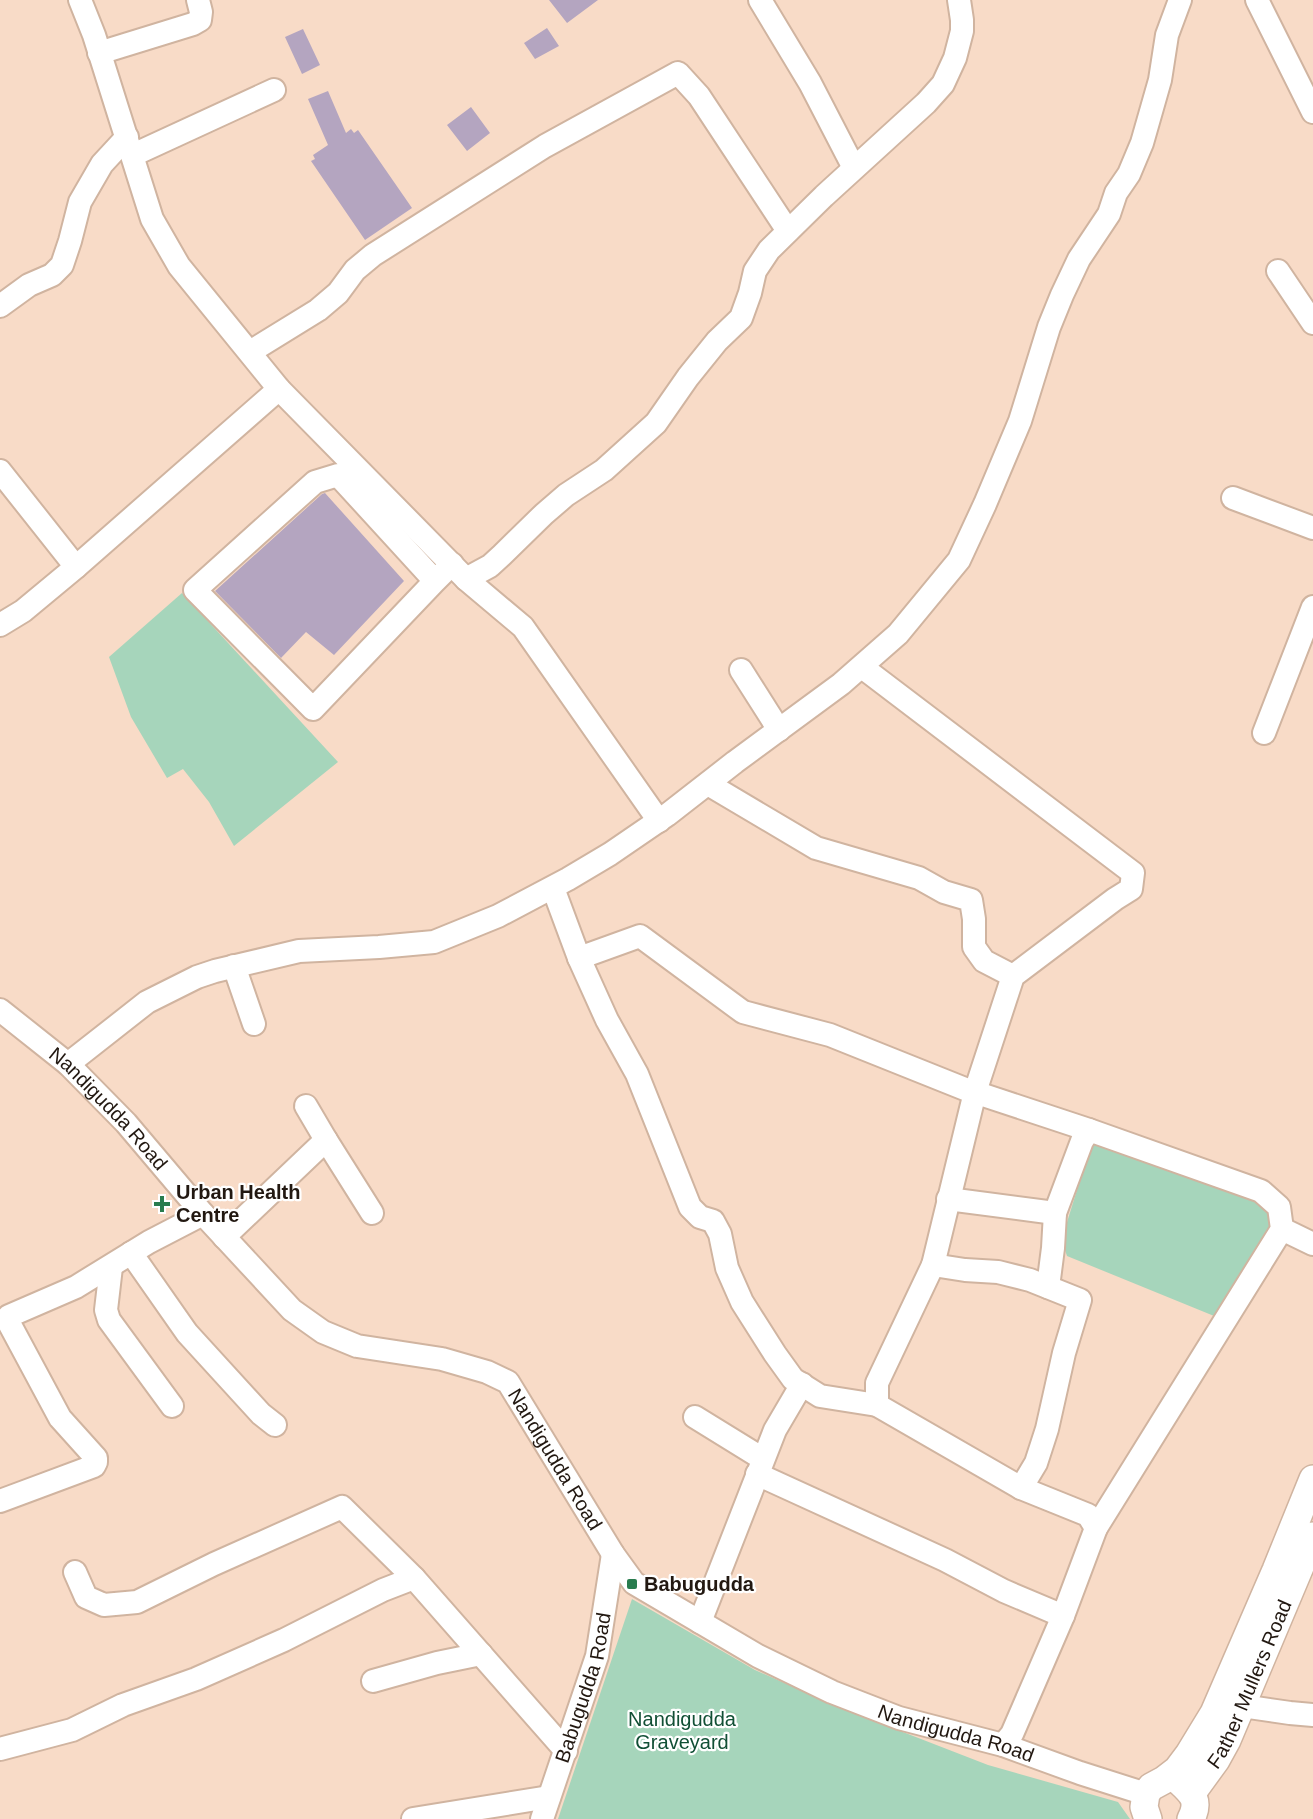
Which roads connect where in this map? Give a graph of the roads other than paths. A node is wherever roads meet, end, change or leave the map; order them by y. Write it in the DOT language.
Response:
graph roads {
  1 [pos="80,0"];
  2 [pos="198,0"];
  3 [pos="760,0"];
  4 [pos="958,0"];
  5 [pos="1180,0"];
  6 [pos="1257,0"];
  7 [pos="99,53"];
  8 [pos="274,90"];
  9 [pos="1313,112"];
  10 [pos="130,146"];
  11 [pos="854,168"];
  12 [pos="788,231"];
  13 [pos="1278,271"];
  14 [pos="0,306"];
  15 [pos="1313,323"];
  16 [pos="250,352"];
  17 [pos="279,389"];
  18 [pos="0,471"];
  19 [pos="1233,498"];
  20 [pos="1313,528"];
  21 [pos="75,567"];
  22 [pos="459,572"];
  23 [pos="435,580"];
  24 [pos="1313,607"];
  25 [pos="0,625"];
  26 [pos="862,667"];
  27 [pos="741,670"];
  28 [pos="779,730"];
  29 [pos="1264,733"];
  30 [pos="708,784"];
  31 [pos="659,821"];
  32 [pos="553,888"];
  33 [pos="579,958"];
  34 [pos="234,966"];
  35 [pos="1013,976"];
  36 [pos="0,1010"];
  37 [pos="254,1024"];
  38 [pos="68,1064"];
  39 [pos="975,1092"];
  40 [pos="306,1106"];
  41 [pos="1089,1130"];
  42 [pos="326,1140"];
  43 [pos="948,1199"];
  44 [pos="372,1213"];
  45 [pos="1055,1213"];
  46 [pos="203,1214"];
  47 [pos="1282,1229"];
  48 [pos="224,1237"];
  49 [pos="1313,1244"];
  50 [pos="131,1253"];
  51 [pos="933,1265"];
  52 [pos="111,1267"];
  53 [pos="1048,1287"];
  54 [pos="802,1384"];
  55 [pos="877,1405"];
  56 [pos="172,1406"];
  57 [pos="695,1417"];
  58 [pos="275,1425"];
  59 [pos="760,1467"];
  60 [pos="1313,1479"];
  61 [pos="1021,1488"];
  62 [pos="0,1501"];
  63 [pos="1096,1528"];
  64 [pos="1313,1536"];
  65 [pos="614,1554"];
  66 [pos="75,1572"];
  67 [pos="414,1578"];
  68 [pos="1063,1616"];
  69 [pos="700,1622"];
  70 [pos="481,1654"];
  71 [pos="373,1681"];
  72 [pos="1242,1706"];
  73 [pos="1313,1715"];
  74 [pos="1003,1745"];
  75 [pos="0,1749"];
  76 [pos="566,1751"];
  77 [pos="549,1797"];
  78 [pos="1153,1798"];
  79 [pos="1191,1806"];
  80 [pos="413,1819"];
  81 [pos="542,1819"];
  1 -- 7 [label="street"];
  2 -- 7 [label="street"];
  3 -- 11 [label="street"];
  4 -- 11 [label="street"];
  5 -- 26 [label="street"];
  6 -- 9 [label="street"];
  7 -- 10 [label="street"];
  8 -- 10 [label="street"];
  10 -- 14 [label="street"];
  10 -- 16 [label="street"];
  11 -- 12 [label="street"];
  12 -- 16 [label="street"];
  12 -- 22 [label="street"];
  13 -- 15 [label="street"];
  16 -- 17 [label="street"];
  17 -- 21 [label="street"];
  17 -- 22 [label="street"];
  18 -- 21 [label="street"];
  19 -- 20 [label="street"];
  21 -- 25 [label="street"];
  22 -- 23 [label="street"];
  22 -- 31 [label="street"];
  23 -- 23 [label="street"];
  24 -- 29 [label="street"];
  26 -- 28 [label="street"];
  26 -- 35 [label="street"];
  27 -- 28 [label="street"];
  28 -- 30 [label="street"];
  30 -- 31 [label="street"];
  30 -- 35 [label="street"];
  31 -- 32 [label="street"];
  32 -- 33 [label="street"];
  32 -- 34 [label="street"];
  33 -- 39 [label="street"];
  33 -- 54 [label="street"];
  34 -- 37 [label="street"];
  34 -- 38 [label="street"];
  35 -- 39 [label="street"];
  36 -- 38 [label="street, Nandigudda Road"];
  38 -- 46 [label="street, Nandigudda Road"];
  39 -- 41 [label="street"];
  39 -- 43 [label="street"];
  40 -- 42 [label="street"];
  41 -- 45 [label="street"];
  41 -- 47 [label="street"];
  42 -- 44 [label="street"];
  42 -- 48 [label="street"];
  43 -- 45 [label="street"];
  43 -- 51 [label="street"];
  45 -- 53 [label="street"];
  46 -- 48 [label="street, Nandigudda Road"];
  46 -- 50 [label="street"];
  47 -- 49 [label="street"];
  47 -- 63 [label="street"];
  48 -- 65 [label="street, Nandigudda Road"];
  50 -- 52 [label="street"];
  50 -- 58 [label="street"];
  51 -- 53 [label="street"];
  51 -- 55 [label="street"];
  52 -- 56 [label="street"];
  52 -- 62 [label="street"];
  53 -- 61 [label="street"];
  54 -- 55 [label="street"];
  54 -- 59 [label="street"];
  55 -- 61 [label="street"];
  57 -- 59 [label="street"];
  59 -- 68 [label="street"];
  59 -- 69 [label="street"];
  60 -- 78 [label="main road"];
  61 -- 63 [label="street"];
  63 -- 68 [label="street"];
  64 -- 72 [label="main road, Father Mullers Road"];
  65 -- 69 [label="street, Nandigudda Road"];
  65 -- 76 [label="street, Babugudda Road"];
  66 -- 67 [label="street"];
  67 -- 70 [label="street"];
  67 -- 75 [label="street"];
  68 -- 74 [label="street"];
  69 -- 74 [label="street, Nandigudda Road"];
  70 -- 71 [label="street"];
  70 -- 76 [label="street"];
  72 -- 73 [label="street"];
  72 -- 79 [label="main road, Father Mullers Road"];
  74 -- 78 [label="street, Nandigudda Road"];
  76 -- 77 [label="street, Babugudda Road"];
  77 -- 80 [label="street"];
  77 -- 81 [label="street, Babugudda Road"];
  78 -- 79 [label="main road"];
}
